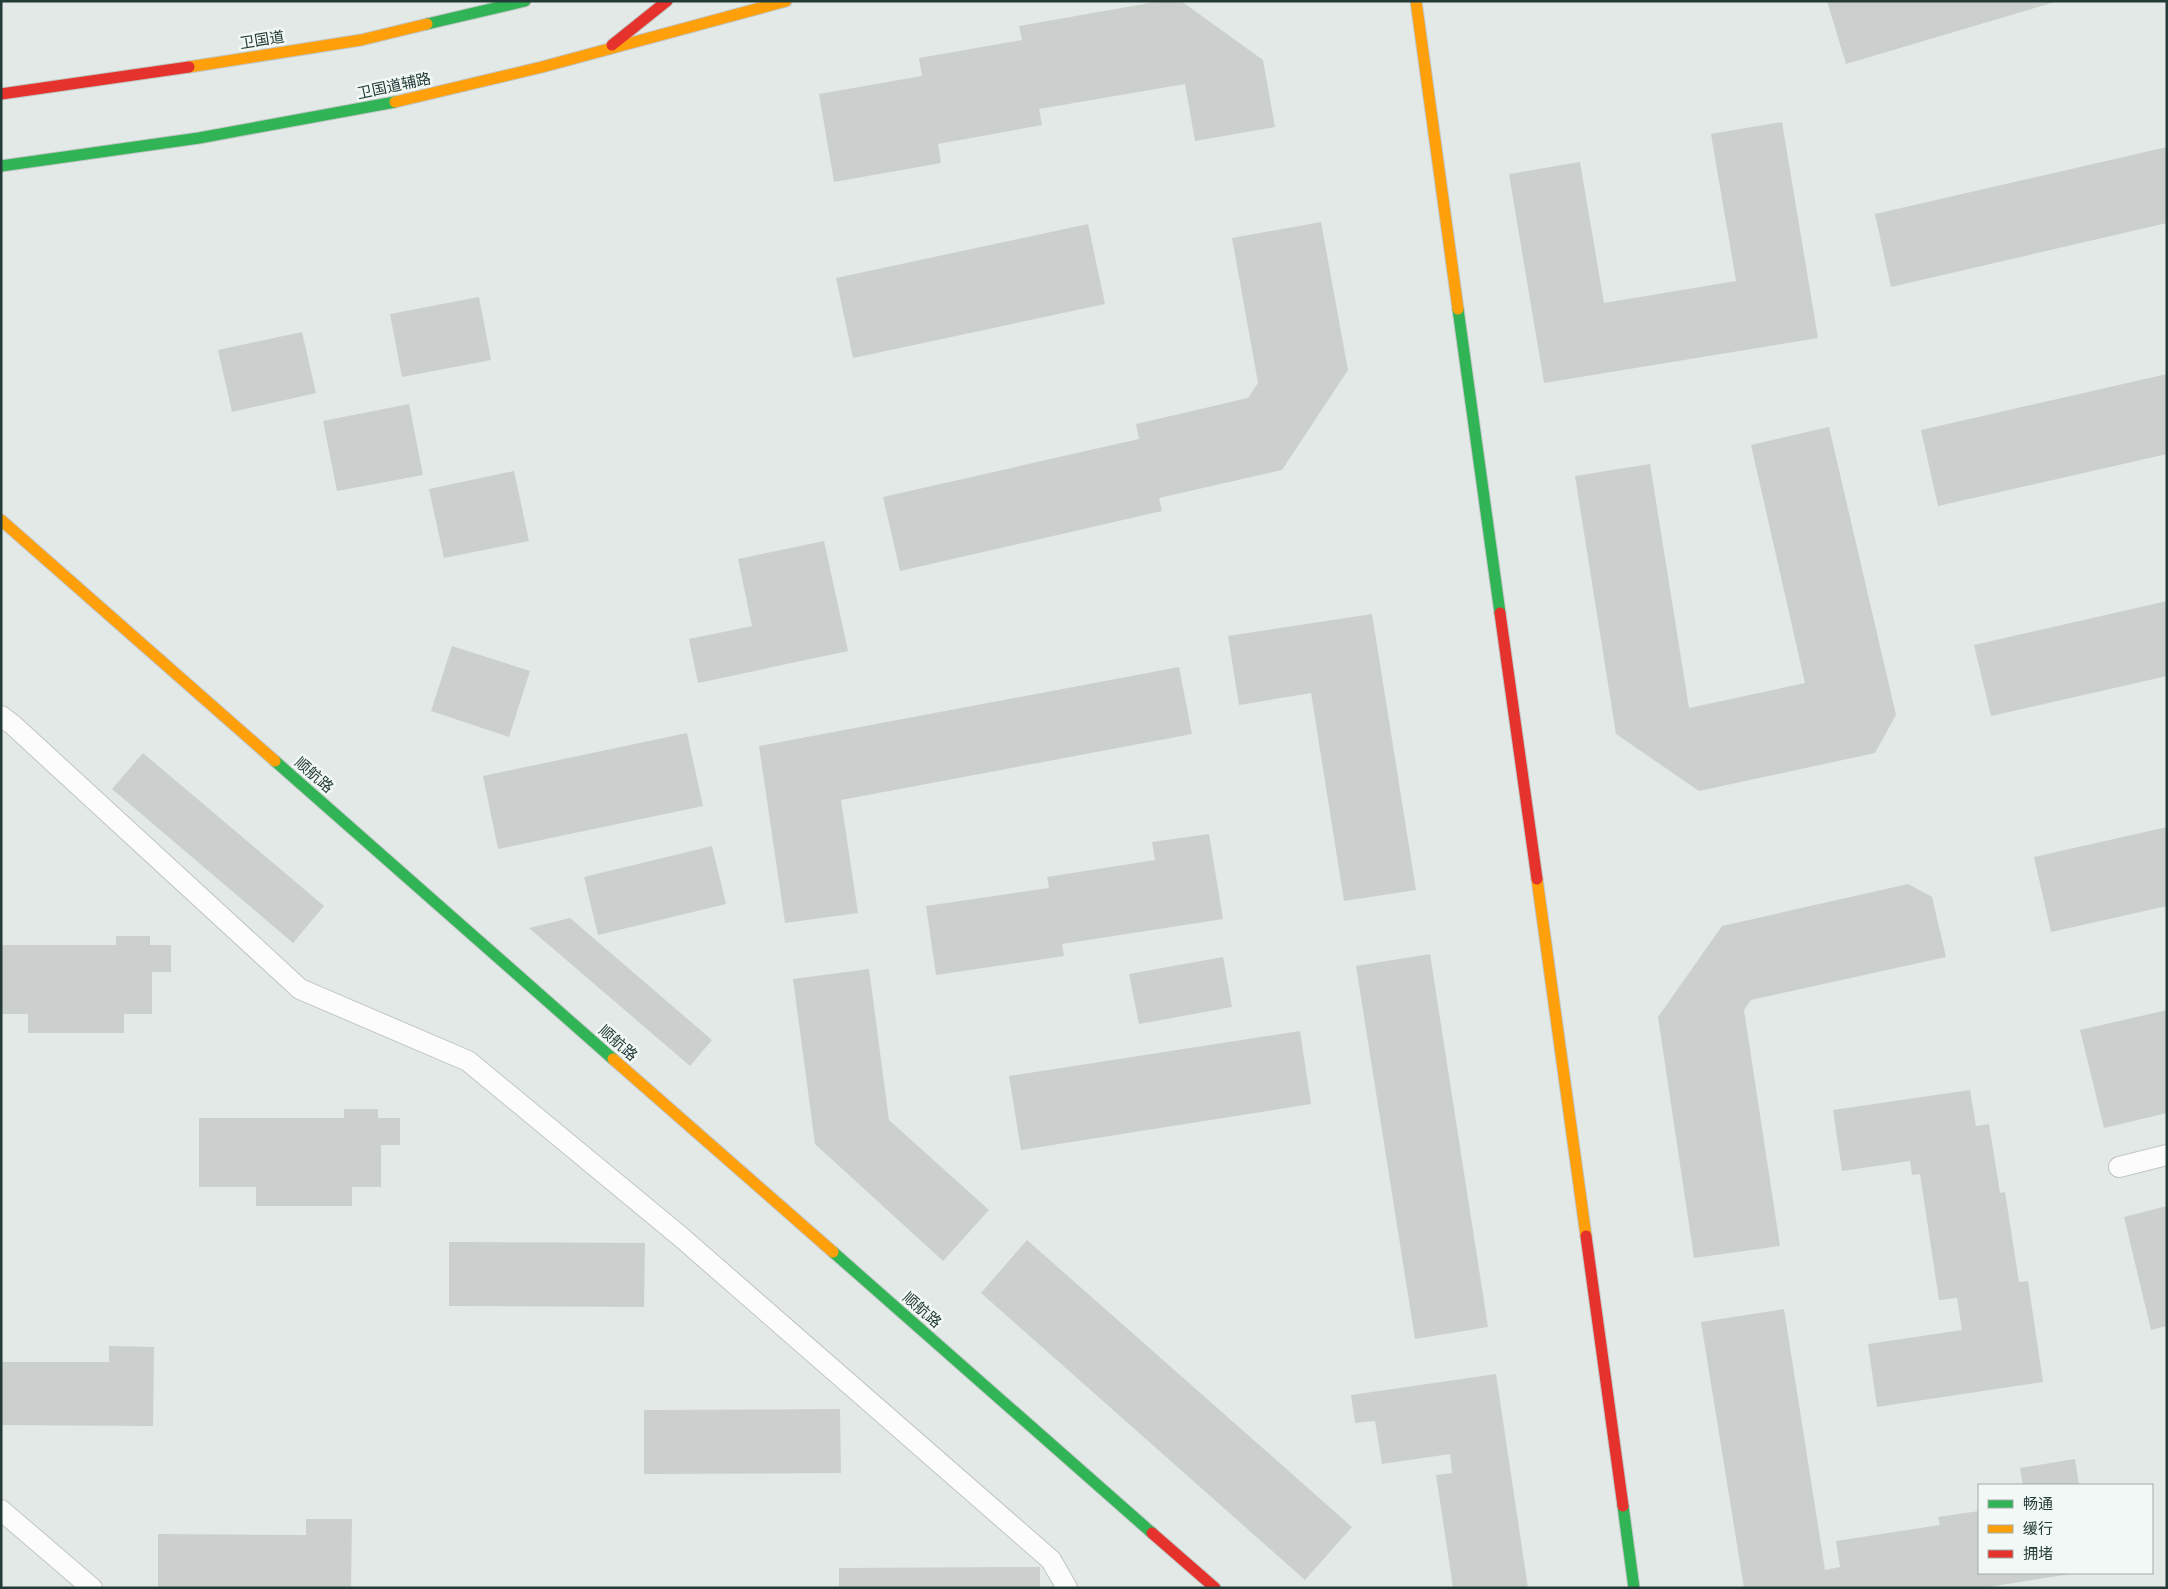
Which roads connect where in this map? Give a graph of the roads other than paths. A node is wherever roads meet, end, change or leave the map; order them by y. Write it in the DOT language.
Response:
graph roads {
  1 [pos="525,1"];
  2 [pos="667,1"];
  3 [pos="786,1"];
  4 [pos="1416,1"];
  5 [pos="603,52"];
  6 [pos="1,94"];
  7 [pos="1,166"];
  8 [pos="1,520"];
  9 [pos="1,716"];
  10 [pos="2167,1155"];
  11 [pos="2119,1167"];
  12 [pos="1,1510"];
  13 [pos="92,1588"];
  14 [pos="1068,1588"];
  15 [pos="1215,1588"];
  16 [pos="1634,1588"];
  1 -- 6 [label="main road, 卫国道"];
  2 -- 5 [label="main road"];
  3 -- 5 [label="main road, 卫国道辅路"];
  4 -- 16 [label="main road"];
  5 -- 7 [label="main road, 卫国道辅路"];
  8 -- 15 [label="main road, 顺航路"];
  9 -- 14 [label="lane"];
  10 -- 11 [label="lane"];
  12 -- 13 [label="lane"];
}
